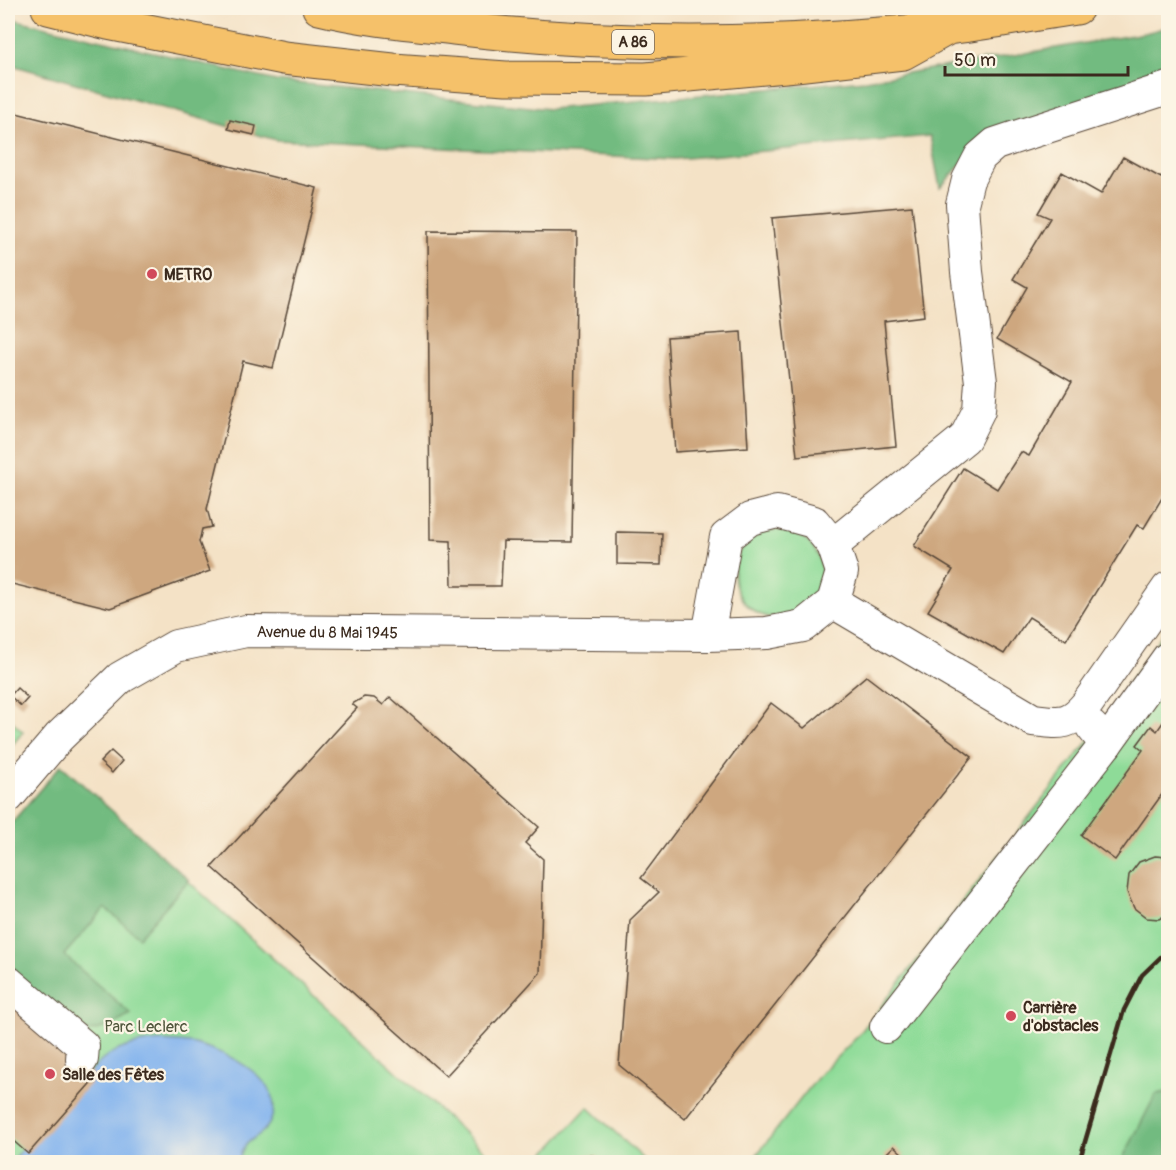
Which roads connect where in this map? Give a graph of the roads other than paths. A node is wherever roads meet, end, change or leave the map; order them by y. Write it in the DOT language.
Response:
graph roads {
  1 [pos="48,8"];
  2 [pos="320,8"];
  3 [pos="1077,8"];
  4 [pos="948,28"];
  5 [pos="1168,88"];
  6 [pos="833,545"];
  7 [pos="1168,588"];
  8 [pos="833,602"];
  9 [pos="708,635"];
  10 [pos="1168,658"];
  11 [pos="1079,713"];
  12 [pos="1106,744"];
  13 [pos="8,797"];
  14 [pos="8,982"];
  15 [pos="886,1027"];
  16 [pos="82,1059"];
  1 -- 4 [label="highway"];
  2 -- 4 [label="highway, A 86"];
  3 -- 4 [label="highway, A 86"];
  5 -- 6 [label="street"];
  6 -- 8 [label="street"];
  6 -- 9 [label="street"];
  7 -- 11 [label="street"];
  8 -- 9 [label="street, Avenue du 8 Mai 1945"];
  8 -- 11 [label="street"];
  9 -- 13 [label="street, Avenue du 8 Mai 1945"];
  10 -- 12 [label="street"];
  11 -- 12 [label="street"];
  12 -- 15 [label="street"];
  14 -- 16 [label="street"];
}
